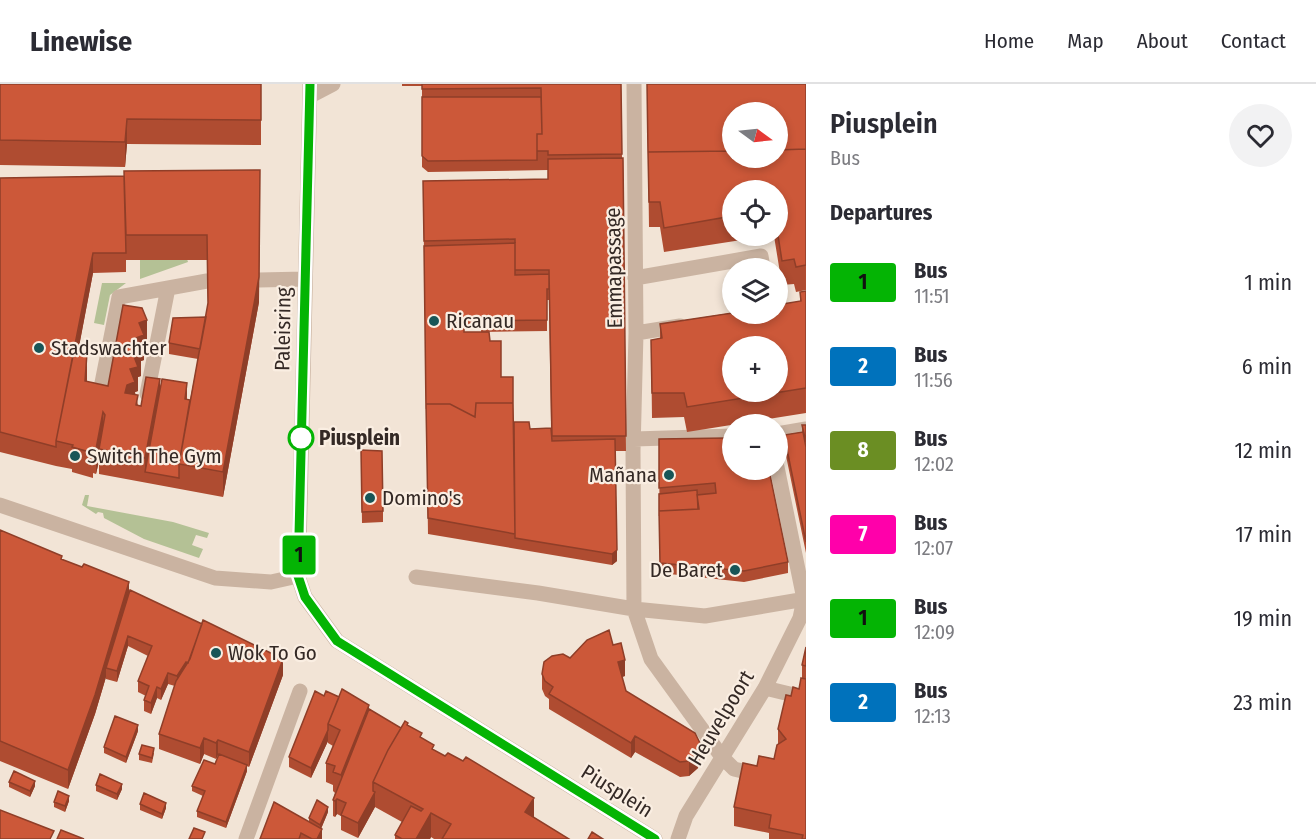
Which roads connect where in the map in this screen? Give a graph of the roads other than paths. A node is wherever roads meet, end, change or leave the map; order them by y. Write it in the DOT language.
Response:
graph roads {
  1 [pos="333,84"];
  2 [pos="634,84"];
  3 [pos="310,90"];
  4 [pos="722,263"];
  5 [pos="635,278"];
  6 [pos="305,279"];
  7 [pos="259,280"];
  8 [pos="207,281"];
  9 [pos="168,288"];
  10 [pos="694,324"];
  11 [pos="636,333"];
  12 [pos="147,394"];
  13 [pos="98,403"];
  14 [pos="806,429"];
  15 [pos="788,432"];
  16 [pos="722,437"];
  17 [pos="634,445"];
  18 [pos="780,480"];
  19 [pos="0,505"];
  20 [pos="298,576"];
  21 [pos="416,577"];
  22 [pos="805,599"];
  23 [pos="634,609"];
  24 [pos="803,618"];
  25 [pos="765,688"];
  26 [pos="300,691"];
  27 [pos="806,698"];
  28 [pos="722,757"];
  29 [pos="759,775"];
  30 [pos="246,839"];
  31 [pos="655,839"];
  32 [pos="678,839"];
  1 -- 3 [label="street"];
  2 -- 5 [label="street, Emmapassage"];
  3 -- 6 [label="street, Paleisring"];
  4 -- 5 [label="street"];
  5 -- 11 [label="street, Emmapassage"];
  6 -- 7 [label="street"];
  6 -- 20 [label="street, Paleisring"];
  8 -- 9 [label="street"];
  9 -- 12 [label="street"];
  9 -- 13 [label="street"];
  10 -- 11 [label="street"];
  11 -- 17 [label="street, Emmapassage"];
  14 -- 15 [label="street"];
  16 -- 17 [label="street"];
  17 -- 23 [label="street, Emmapassage"];
  18 -- 22 [label="street"];
  19 -- 20 [label="street"];
  20 -- 31 [label="street, Piusplein"];
  21 -- 23 [label="street"];
  22 -- 23 [label="street"];
  22 -- 24 [label="street"];
  23 -- 28 [label="street"];
  24 -- 25 [label="street, Heuvelpoort"];
  25 -- 27 [label="street"];
  25 -- 28 [label="street, Heuvelpoort"];
  26 -- 30 [label="street"];
  28 -- 29 [label="street"];
  28 -- 32 [label="street, Heuvelpoort"];
}
